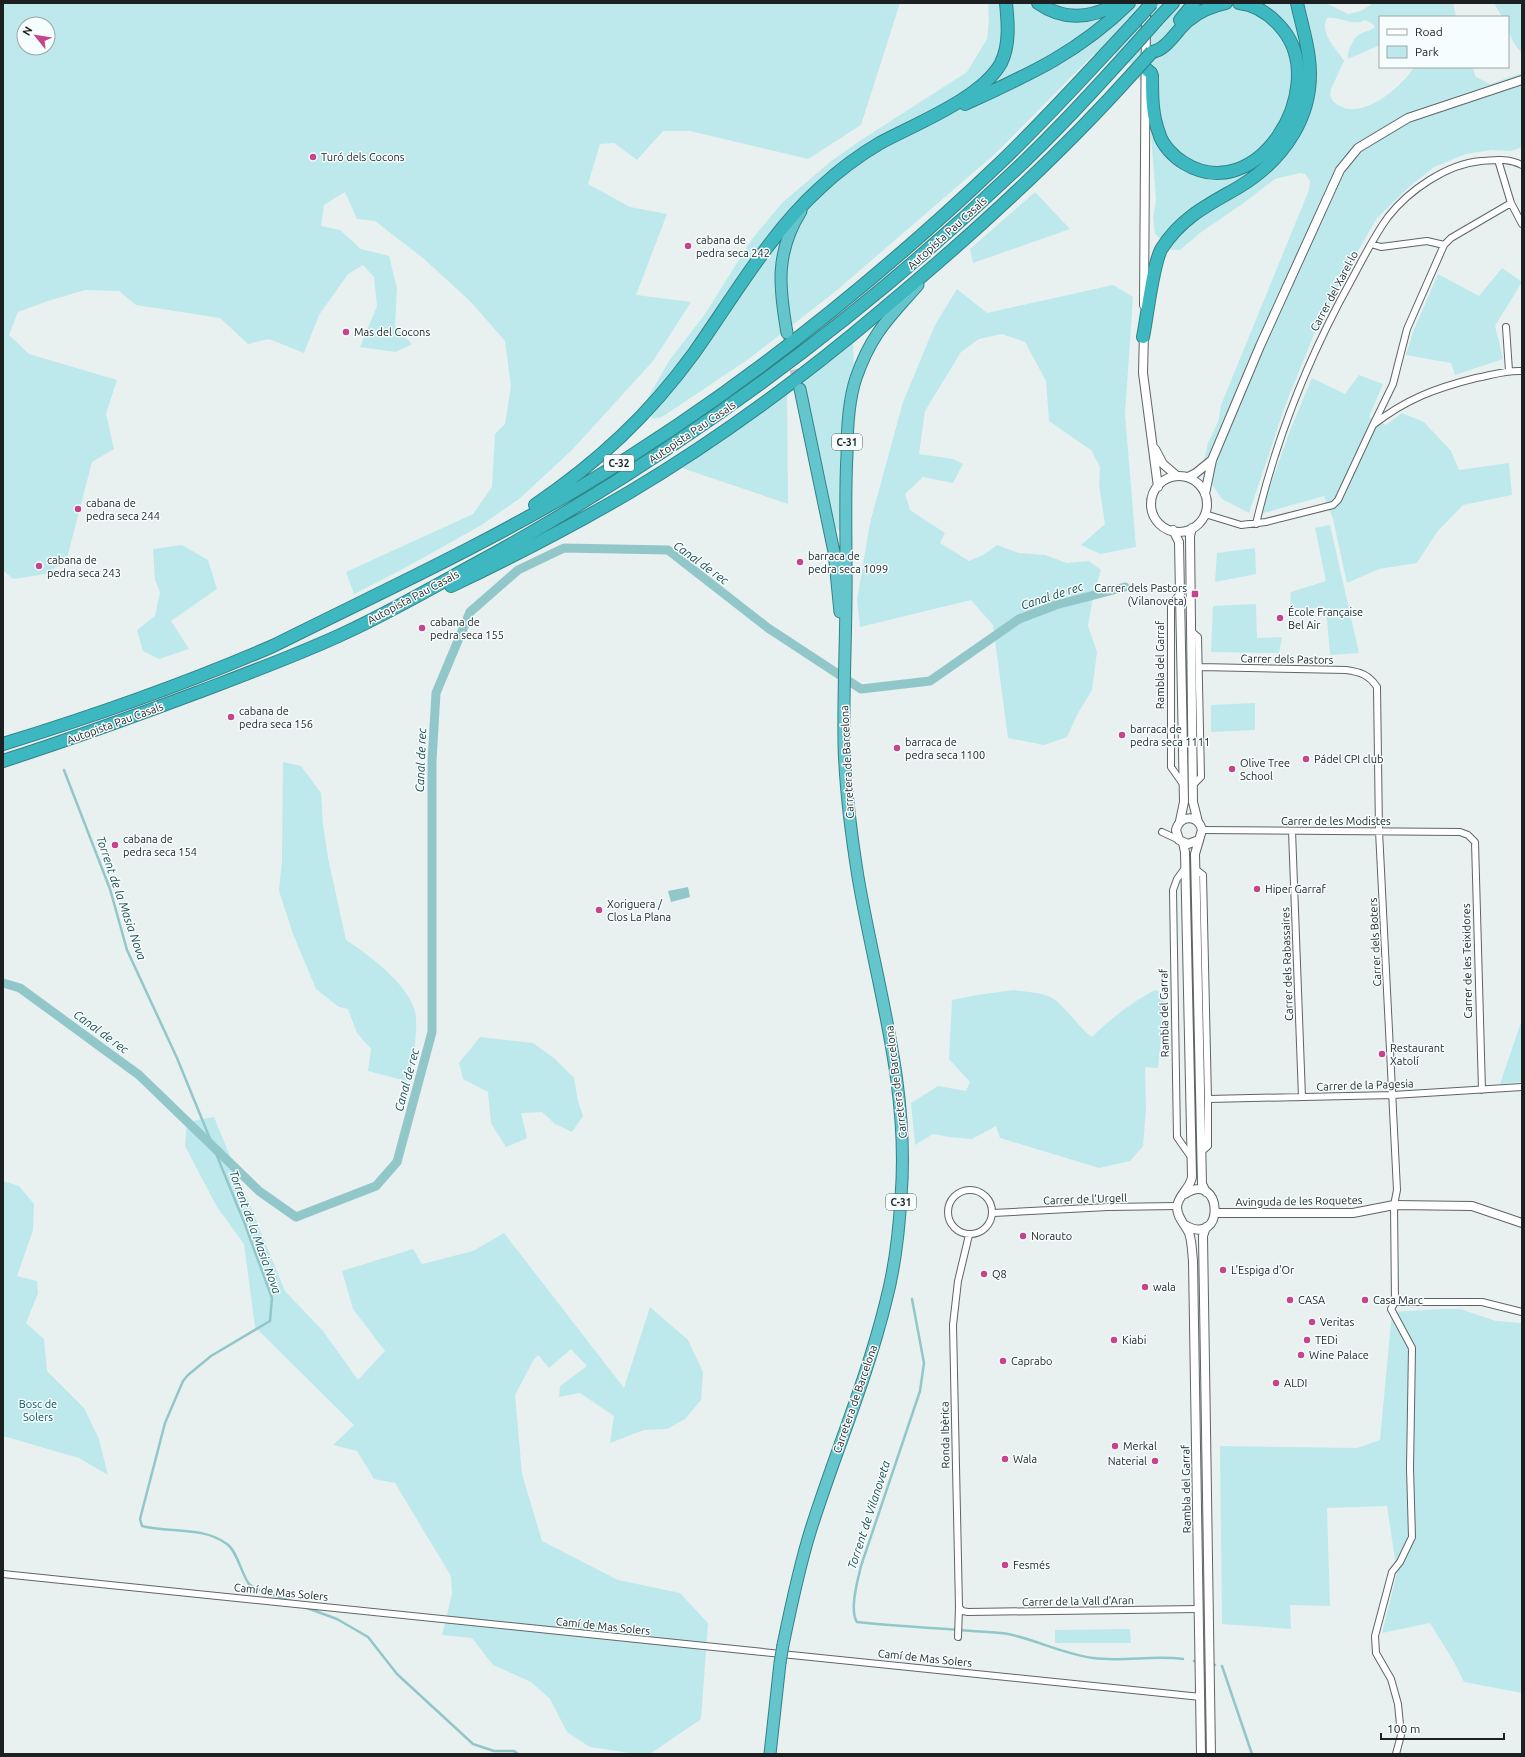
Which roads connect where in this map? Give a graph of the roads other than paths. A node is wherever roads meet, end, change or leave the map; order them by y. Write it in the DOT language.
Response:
graph roads {
  1 [pos="1006,3"];
  2 [pos="1038,3"];
  3 [pos="1118,3"];
  4 [pos="1129,3"];
  5 [pos="1146,3"];
  6 [pos="1152,3"];
  7 [pos="1173,3"];
  8 [pos="1194,3"];
  9 [pos="1226,3"];
  10 [pos="1239,3"];
  11 [pos="1297,3"];
  12 [pos="1156,50"];
  13 [pos="1146,69"];
  14 [pos="1522,80"];
  15 [pos="901,132"];
  16 [pos="1498,160"];
  17 [pos="1522,164"];
  18 [pos="819,188"];
  19 [pos="1511,203"];
  20 [pos="1522,224"];
  21 [pos="1371,244"];
  22 [pos="1444,246"];
  23 [pos="929,272"];
  24 [pos="1506,327"];
  25 [pos="787,333"];
  26 [pos="1144,337"];
  27 [pos="1509,371"];
  28 [pos="1522,371"];
  29 [pos="800,389"];
  30 [pos="1373,425"];
  31 [pos="1151,442"];
  32 [pos="1212,460"];
  33 [pos="1177,476"];
  34 [pos="1188,477"];
  35 [pos="1158,487"];
  36 [pos="1205,494"];
  37 [pos="1205,514"];
  38 [pos="1256,524"];
  39 [pos="1173,530"];
  40 [pos="1191,532"];
  41 [pos="466,550"];
  42 [pos="1180,593"];
  43 [pos="406,603"];
  44 [pos="1192,632"];
  45 [pos="844,636"];
  46 [pos="1200,668"];
  47 [pos="1372,680"];
  48 [pos="3,744"];
  49 [pos="3,761"];
  50 [pos="1183,784"];
  51 [pos="1194,784"];
  52 [pos="1198,822"];
  53 [pos="1179,823"];
  54 [pos="1202,830"];
  55 [pos="1292,831"];
  56 [pos="1379,831"];
  57 [pos="1468,835"];
  58 [pos="1199,840"];
  59 [pos="1181,841"];
  60 [pos="1185,868"];
  61 [pos="1195,868"];
  62 [pos="1522,1087"];
  63 [pos="1482,1090"];
  64 [pos="1393,1095"];
  65 [pos="1302,1097"];
  66 [pos="1208,1099"];
  67 [pos="1201,1152"];
  68 [pos="1191,1157"];
  69 [pos="1206,1192"];
  70 [pos="1184,1194"];
  71 [pos="1394,1205"];
  72 [pos="1177,1206"];
  73 [pos="993,1213"];
  74 [pos="1216,1213"];
  75 [pos="1522,1223"];
  76 [pos="1185,1225"];
  77 [pos="1206,1227"];
  78 [pos="968,1235"];
  79 [pos="1395,1302"];
  80 [pos="1522,1312"];
  81 [pos="3,1574"];
  82 [pos="959,1607"];
  83 [pos="1199,1609"];
  84 [pos="958,1637"];
  85 [pos="1200,1697"];
  86 [pos="770,1754"];
  87 [pos="1201,1754"];
  88 [pos="1211,1754"];
  89 [pos="1396,1754"];
  1 -- 15 [label="highway"];
  2 -- 3 [label="highway"];
  4 -- 15 [label="highway"];
  5 -- 13 [label="street"];
  6 -- 41 [label="highway, Autopista Pau Casals / C-32, bridge"];
  7 -- 43 [label="highway, Autopista Pau Casals / C-32, bridge"];
  8 -- 12 [label="highway"];
  9 -- 12 [label="highway"];
  10 -- 13 [label="highway"];
  11 -- 26 [label="highway"];
  12 -- 23 [label="highway, bridge"];
  13 -- 26 [label="street"];
  14 -- 32 [label="street"];
  15 -- 18 [label="highway"];
  16 -- 17 [label="street, Carrer del Xarel·lo"];
  16 -- 19 [label="street"];
  16 -- 21 [label="street, Carrer del Xarel·lo"];
  18 -- 25 [label="highway"];
  18 -- 41 [label="highway"];
  19 -- 20 [label="street"];
  19 -- 22 [label="street"];
  21 -- 22 [label="street"];
  21 -- 38 [label="street, Carrer del Xarel·lo"];
  22 -- 30 [label="street"];
  23 -- 43 [label="highway"];
  23 -- 45 [label="highway, C-31"];
  24 -- 27 [label="street"];
  26 -- 31 [label="street"];
  27 -- 28 [label="street"];
  27 -- 30 [label="street"];
  29 -- 45 [label="highway, C-31"];
  30 -- 38 [label="street"];
  31 -- 33 [label="street"];
  31 -- 35 [label="street"];
  32 -- 34 [label="street"];
  32 -- 36 [label="street"];
  33 -- 34 [label="street"];
  33 -- 35 [label="street"];
  34 -- 36 [label="street"];
  35 -- 39 [label="street"];
  36 -- 37 [label="street"];
  37 -- 38 [label="street"];
  37 -- 40 [label="street"];
  39 -- 40 [label="street"];
  39 -- 42 [label="street, Rambla del Garraf"];
  40 -- 44 [label="street"];
  41 -- 48 [label="highway, Autopista Pau Casals / C-32"];
  42 -- 50 [label="street, Rambla del Garraf"];
  42 -- 50 [label="street, Rambla del Garraf"];
  43 -- 49 [label="highway, Autopista Pau Casals / C-32"];
  44 -- 46 [label="street"];
  44 -- 51 [label="street"];
  45 -- 86 [label="highway, Carretera de Barcelona / C-31, bridge"];
  46 -- 47 [label="street, Carrer dels Pastors"];
  46 -- 51 [label="street"];
  47 -- 56 [label="street, Carrer dels Boters"];
  50 -- 53 [label="street, Rambla del Garraf"];
  51 -- 52 [label="street"];
  52 -- 53 [label="street"];
  52 -- 54 [label="street"];
  53 -- 59 [label="street"];
  53 -- 59 [label="street"];
  54 -- 55 [label="street, Carrer de les Modistes"];
  54 -- 58 [label="street"];
  55 -- 56 [label="street, Carrer de les Modistes"];
  55 -- 65 [label="street, Carrer dels Rabassaires"];
  56 -- 57 [label="street, Carrer de les Modistes"];
  56 -- 64 [label="street, Carrer dels Boters"];
  57 -- 63 [label="street, Carrer de les Teixidores"];
  58 -- 59 [label="street"];
  58 -- 61 [label="street"];
  59 -- 60 [label="street"];
  60 -- 68 [label="street"];
  60 -- 68 [label="street, Rambla del Garraf"];
  61 -- 66 [label="street"];
  61 -- 67 [label="street"];
  62 -- 63 [label="street, Carrer de la Pagesia"];
  63 -- 64 [label="street, Carrer de la Pagesia"];
  64 -- 65 [label="street, Carrer de la Pagesia"];
  64 -- 71 [label="street, Carrer dels Boters"];
  65 -- 66 [label="street, Carrer de la Pagesia"];
  66 -- 67 [label="street"];
  67 -- 69 [label="street"];
  68 -- 70 [label="street"];
  69 -- 70 [label="street"];
  69 -- 74 [label="street"];
  70 -- 72 [label="street"];
  71 -- 74 [label="street, Avinguda de les Roquetes"];
  71 -- 75 [label="street, Avinguda de les Roquetes"];
  71 -- 79 [label="street, Carrer dels Boters"];
  72 -- 73 [label="street, Carrer de l'Urgell"];
  72 -- 76 [label="street, Rambla del Garraf"];
  73 -- 78 [label="street"];
  73 -- 78 [label="street"];
  74 -- 77 [label="street, Rambla del Garraf"];
  76 -- 77 [label="street"];
  76 -- 83 [label="street, Rambla del Garraf"];
  77 -- 88 [label="street, Rambla del Garraf"];
  78 -- 82 [label="street, Ronda Ibèrica"];
  79 -- 80 [label="street"];
  79 -- 89 [label="street, Carrer dels Boters"];
  81 -- 85 [label="street, Camí de Mas Solers"];
  82 -- 83 [label="street, Carrer de la Vall d'Aran"];
  82 -- 84 [label="street, Ronda Ibèrica"];
  83 -- 85 [label="street, Rambla del Garraf"];
  85 -- 87 [label="street, Rambla del Garraf"];
}
